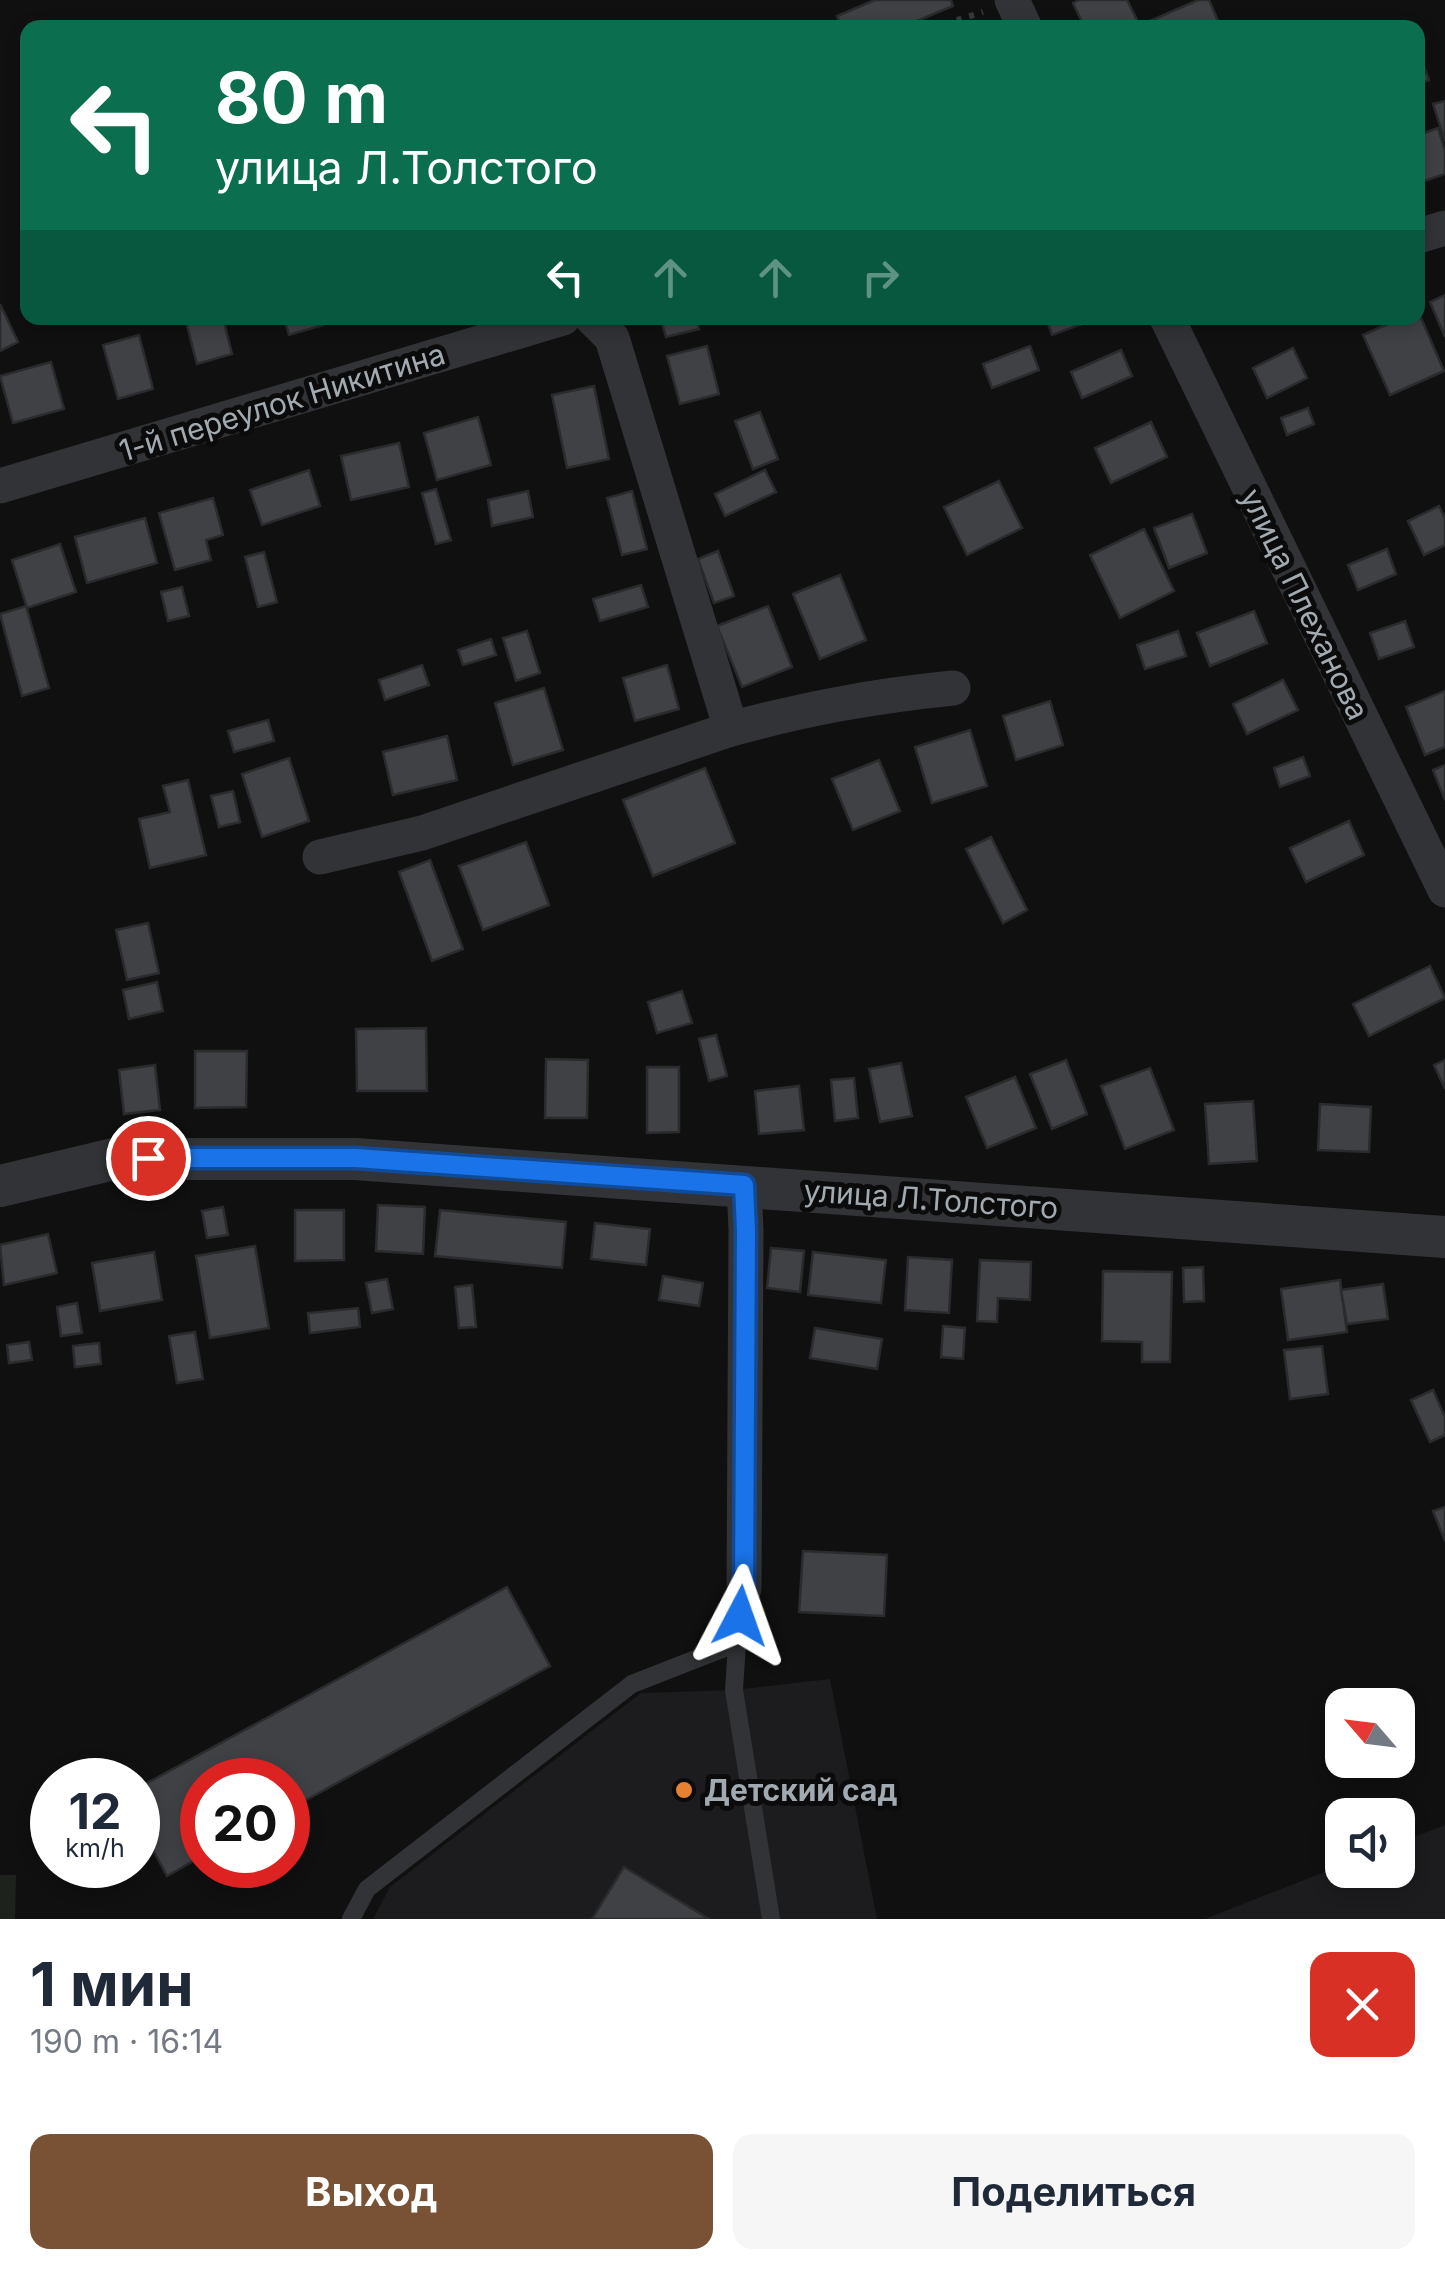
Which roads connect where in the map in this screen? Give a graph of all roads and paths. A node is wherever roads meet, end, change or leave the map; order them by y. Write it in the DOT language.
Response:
graph roads {
  1 [pos="1017,10"];
  2 [pos="970,20"];
  3 [pos="540,325"];
  4 [pos="599,325"];
  5 [pos="1182,325"];
  6 [pos="0,486"];
  7 [pos="953,688"];
  8 [pos="731,728"];
  9 [pos="320,857"];
  10 [pos="1445,890"];
  11 [pos="744,1185"];
  12 [pos="0,1186"];
  13 [pos="1445,1237"];
  14 [pos="744,1589"];
  15 [pos="737,1643"];
  16 [pos="351,1919"];
  17 [pos="771,1919"];
  1 -- 2 [label="path"];
  3 -- 6 [label="street, 1-й переулок Никитина"];
  4 -- 8 [label="street"];
  5 -- 10 [label="street, улица Плеханова"];
  7 -- 8 [label="street"];
  8 -- 9 [label="street"];
  11 -- 12 [label="street, улица Л.Толстого"];
  11 -- 13 [label="street, улица Л.Толстого"];
  11 -- 14 [label="street"];
  14 -- 15 [label="lane"];
  15 -- 16 [label="lane"];
  15 -- 17 [label="lane"];
}
